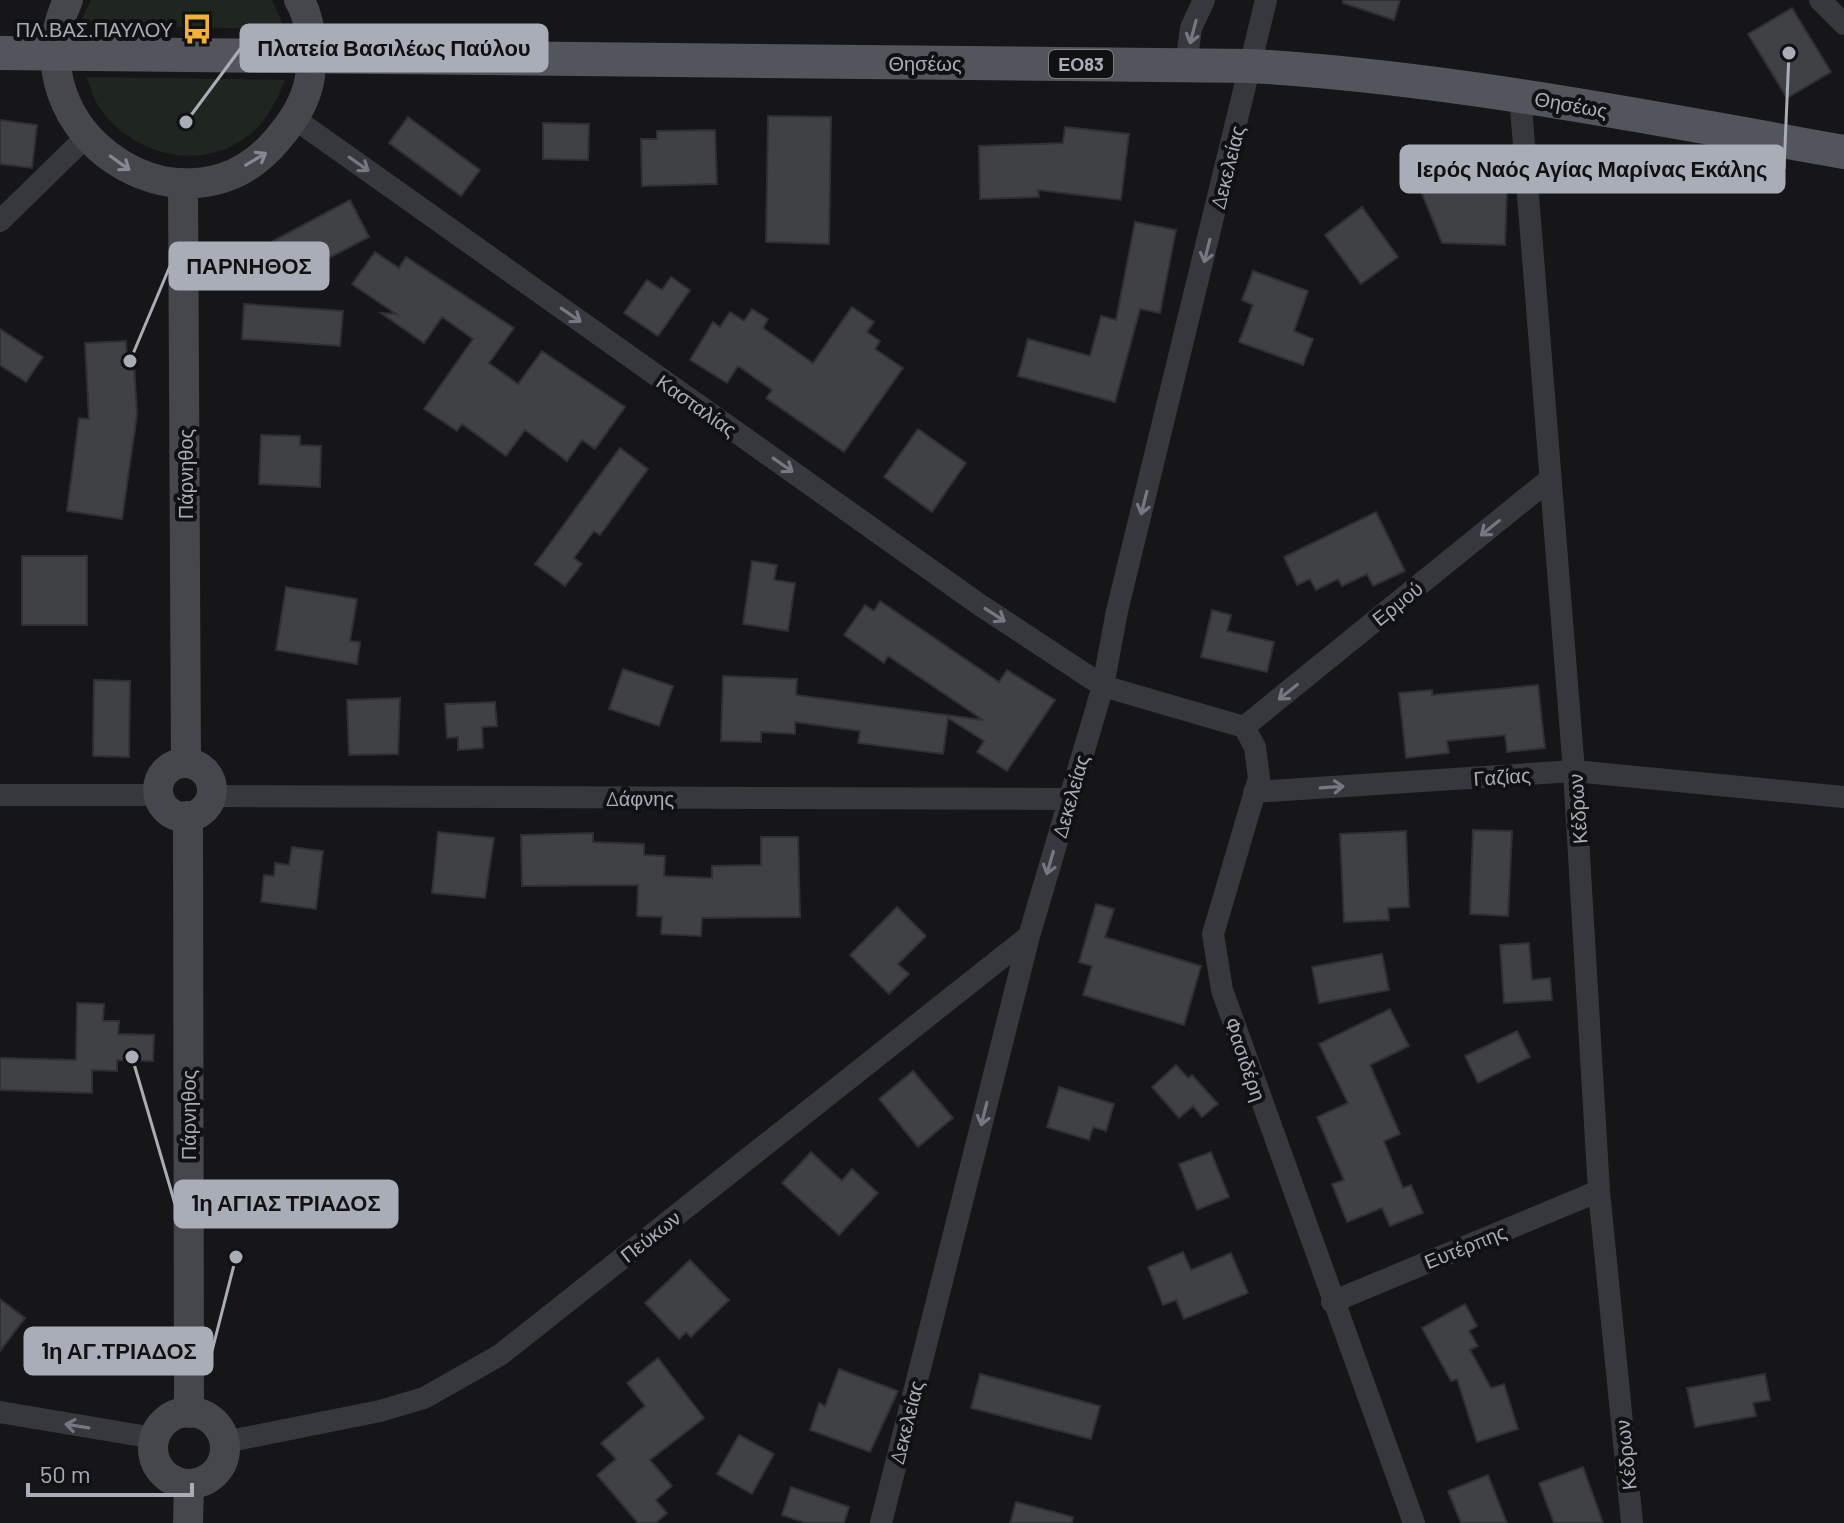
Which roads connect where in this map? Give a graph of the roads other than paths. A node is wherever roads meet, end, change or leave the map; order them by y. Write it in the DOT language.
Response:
graph roads {
  1 [pos="68,0"];
  2 [pos="299,0"];
  3 [pos="1204,0"];
  4 [pos="1266,0"];
  5 [pos="1820,0"];
  6 [pos="1844,24"];
  7 [pos="0,53"];
  8 [pos="55,53"];
  9 [pos="312,54"];
  10 [pos="1186,65"];
  11 [pos="1252,66"];
  12 [pos="1520,95"];
  13 [pos="295,119"];
  14 [pos="85,138"];
  15 [pos="1844,152"];
  16 [pos="183,185"];
  17 [pos="0,221"];
  18 [pos="1550,479"];
  19 [pos="1103,686"];
  20 [pos="1244,727"];
  21 [pos="186,763"];
  22 [pos="1574,771"];
  23 [pos="1254,792"];
  24 [pos="0,795"];
  25 [pos="159,795"];
  26 [pos="212,796"];
  27 [pos="1844,797"];
  28 [pos="1069,799"];
  29 [pos="188,816"];
  30 [pos="1029,936"];
  31 [pos="1599,1191"];
  32 [pos="1332,1302"];
  33 [pos="0,1412"];
  34 [pos="189,1413"];
  35 [pos="154,1438"];
  36 [pos="225,1442"];
  37 [pos="189,1484"];
  38 [pos="188,1523"];
  39 [pos="881,1523"];
  40 [pos="1414,1523"];
  41 [pos="1632,1523"];
  1 -- 8 [label="street"];
  2 -- 9 [label="street"];
  3 -- 10 [label="street, one-way"];
  4 -- 11 [label="street, Δεκελείας"];
  5 -- 6 [label="street"];
  7 -- 8 [label="main road, Θησέως / ΕΟ83"];
  8 -- 9 [label="main road, Θησέως / ΕΟ83"];
  8 -- 14 [label="street"];
  9 -- 10 [label="main road, Θησέως / ΕΟ83"];
  9 -- 13 [label="street"];
  10 -- 11 [label="main road, Θησέως / ΕΟ83"];
  11 -- 12 [label="main road, Θησέως / ΕΟ83"];
  11 -- 19 [label="street, Δεκελείας, one-way"];
  12 -- 15 [label="main road, Θησέως / ΕΟ83"];
  12 -- 18 [label="street, Κέδρων"];
  16 -- 13 [label="street, one-way"];
  13 -- 19 [label="street, Κασταλίας, one-way"];
  14 -- 16 [label="street, one-way"];
  14 -- 17 [label="street"];
  16 -- 21 [label="street, Πάρνηθος"];
  18 -- 20 [label="street, Ερμού, one-way"];
  18 -- 22 [label="street, Κέδρων"];
  19 -- 20 [label="street"];
  19 -- 28 [label="street, Δεκελείας"];
  20 -- 23 [label="street, Φασιδέρη"];
  21 -- 25 [label="street"];
  21 -- 26 [label="street"];
  23 -- 22 [label="street, Γαζίας, one-way"];
  22 -- 27 [label="street, Γαζίας"];
  22 -- 31 [label="street, Κέδρων"];
  23 -- 32 [label="street, Φασιδέρη"];
  24 -- 25 [label="street"];
  25 -- 29 [label="street"];
  26 -- 28 [label="street, Δάφνης"];
  26 -- 29 [label="street"];
  28 -- 30 [label="street, Δεκελείας, one-way"];
  29 -- 34 [label="street, Πάρνηθος"];
  30 -- 36 [label="street, Πεύκων"];
  30 -- 39 [label="street, Δεκελείας, one-way"];
  31 -- 32 [label="street, Ευτέρπης"];
  31 -- 41 [label="street, Κέδρων"];
  32 -- 40 [label="street, Φασιδέρη"];
  35 -- 33 [label="street, one-way"];
  34 -- 35 [label="street"];
  34 -- 36 [label="street"];
  35 -- 37 [label="street"];
  36 -- 37 [label="street"];
  37 -- 38 [label="street"];
}
